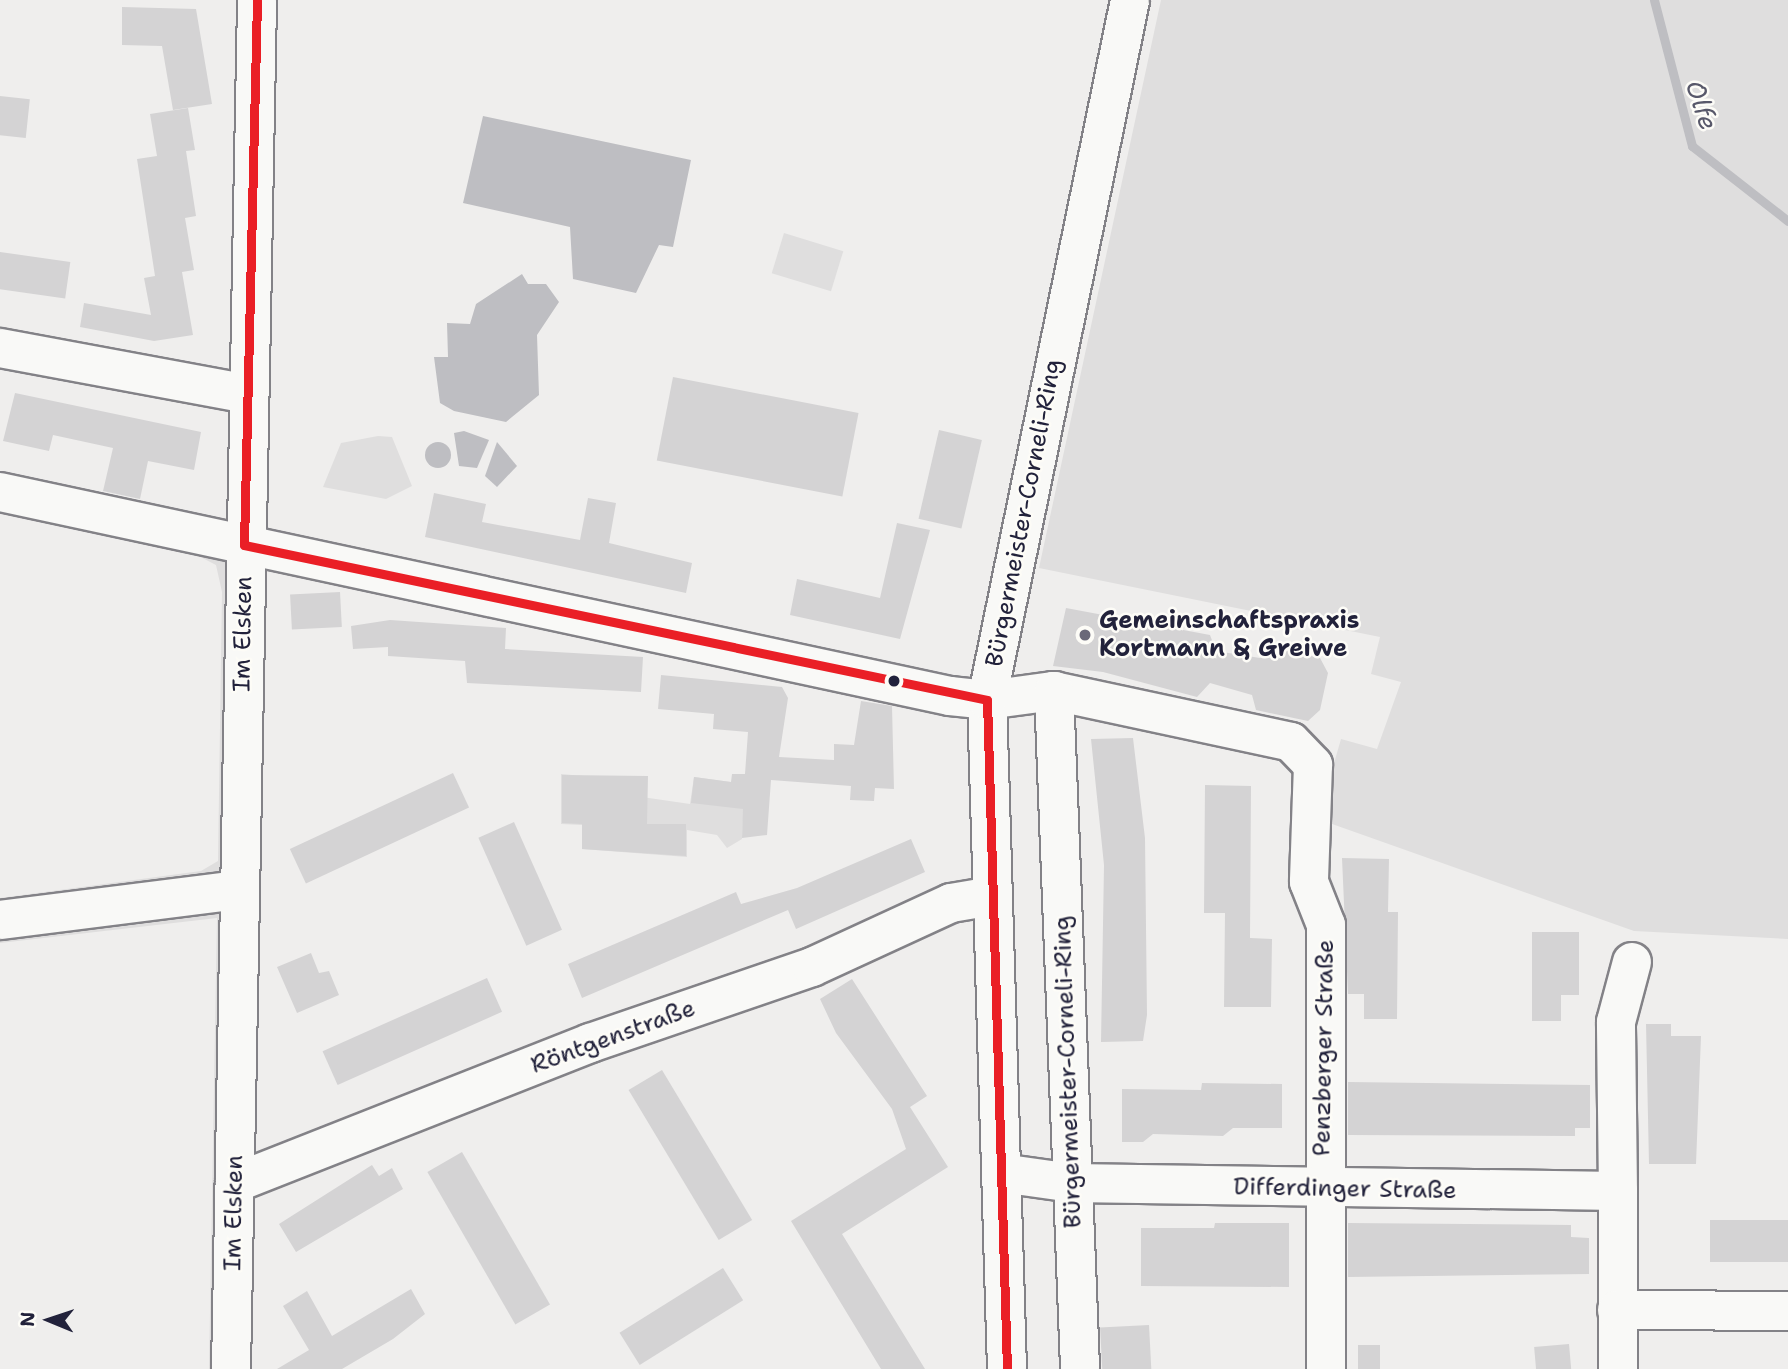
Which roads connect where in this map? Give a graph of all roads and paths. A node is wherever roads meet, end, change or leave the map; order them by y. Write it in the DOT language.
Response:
graph roads {
  1 [pos="257,0"];
  2 [pos="1130,0"];
  3 [pos="0,348"];
  4 [pos="247,394"];
  5 [pos="0,492"];
  6 [pos="244,545"];
  7 [pos="996,651"];
  8 [pos="1054,691"];
  9 [pos="987,700"];
  10 [pos="238,890"];
  11 [pos="992,896"];
  12 [pos="0,920"];
  13 [pos="1632,962"];
  14 [pos="235,1183"];
  15 [pos="1072,1183"];
  16 [pos="1002,1190"];
  17 [pos="1323,1190"];
  18 [pos="1618,1191"];
  19 [pos="1617,1310"];
  20 [pos="1788,1311"];
  21 [pos="231,1369"];
  22 [pos="1007,1369"];
  23 [pos="1080,1369"];
  24 [pos="1326,1369"];
  25 [pos="1618,1369"];
  1 -- 4 [label="street, Im Elsken"];
  2 -- 7 [label="street, Bürgermeister-Corneli-Ring"];
  3 -- 4 [label="street"];
  4 -- 6 [label="street, Im Elsken"];
  5 -- 6 [label="street, Penzberger Straße"];
  6 -- 9 [label="street, Penzberger Straße"];
  6 -- 10 [label="street, Im Elsken"];
  7 -- 8 [label="street, Penzberger Straße"];
  7 -- 9 [label="street, Bürgermeister-Corneli-Ring"];
  8 -- 9 [label="street, Penzberger Straße"];
  8 -- 15 [label="street, Bürgermeister-Corneli-Ring"];
  8 -- 17 [label="street, Penzberger Straße"];
  9 -- 11 [label="street, Bürgermeister-Corneli-Ring"];
  10 -- 12 [label="street"];
  10 -- 14 [label="street, Im Elsken"];
  11 -- 14 [label="street, Röntgenstraße"];
  11 -- 16 [label="street, Bürgermeister-Corneli-Ring"];
  13 -- 18 [label="street"];
  14 -- 21 [label="street, Im Elsken"];
  15 -- 16 [label="street"];
  15 -- 17 [label="street, Differdinger Straße"];
  15 -- 23 [label="street, Bürgermeister-Corneli-Ring"];
  16 -- 22 [label="street, Bürgermeister-Corneli-Ring"];
  17 -- 18 [label="street, Differdinger Straße"];
  17 -- 24 [label="street, Penzberger Straße"];
  18 -- 19 [label="street"];
  19 -- 20 [label="street"];
  19 -- 25 [label="street"];
}
